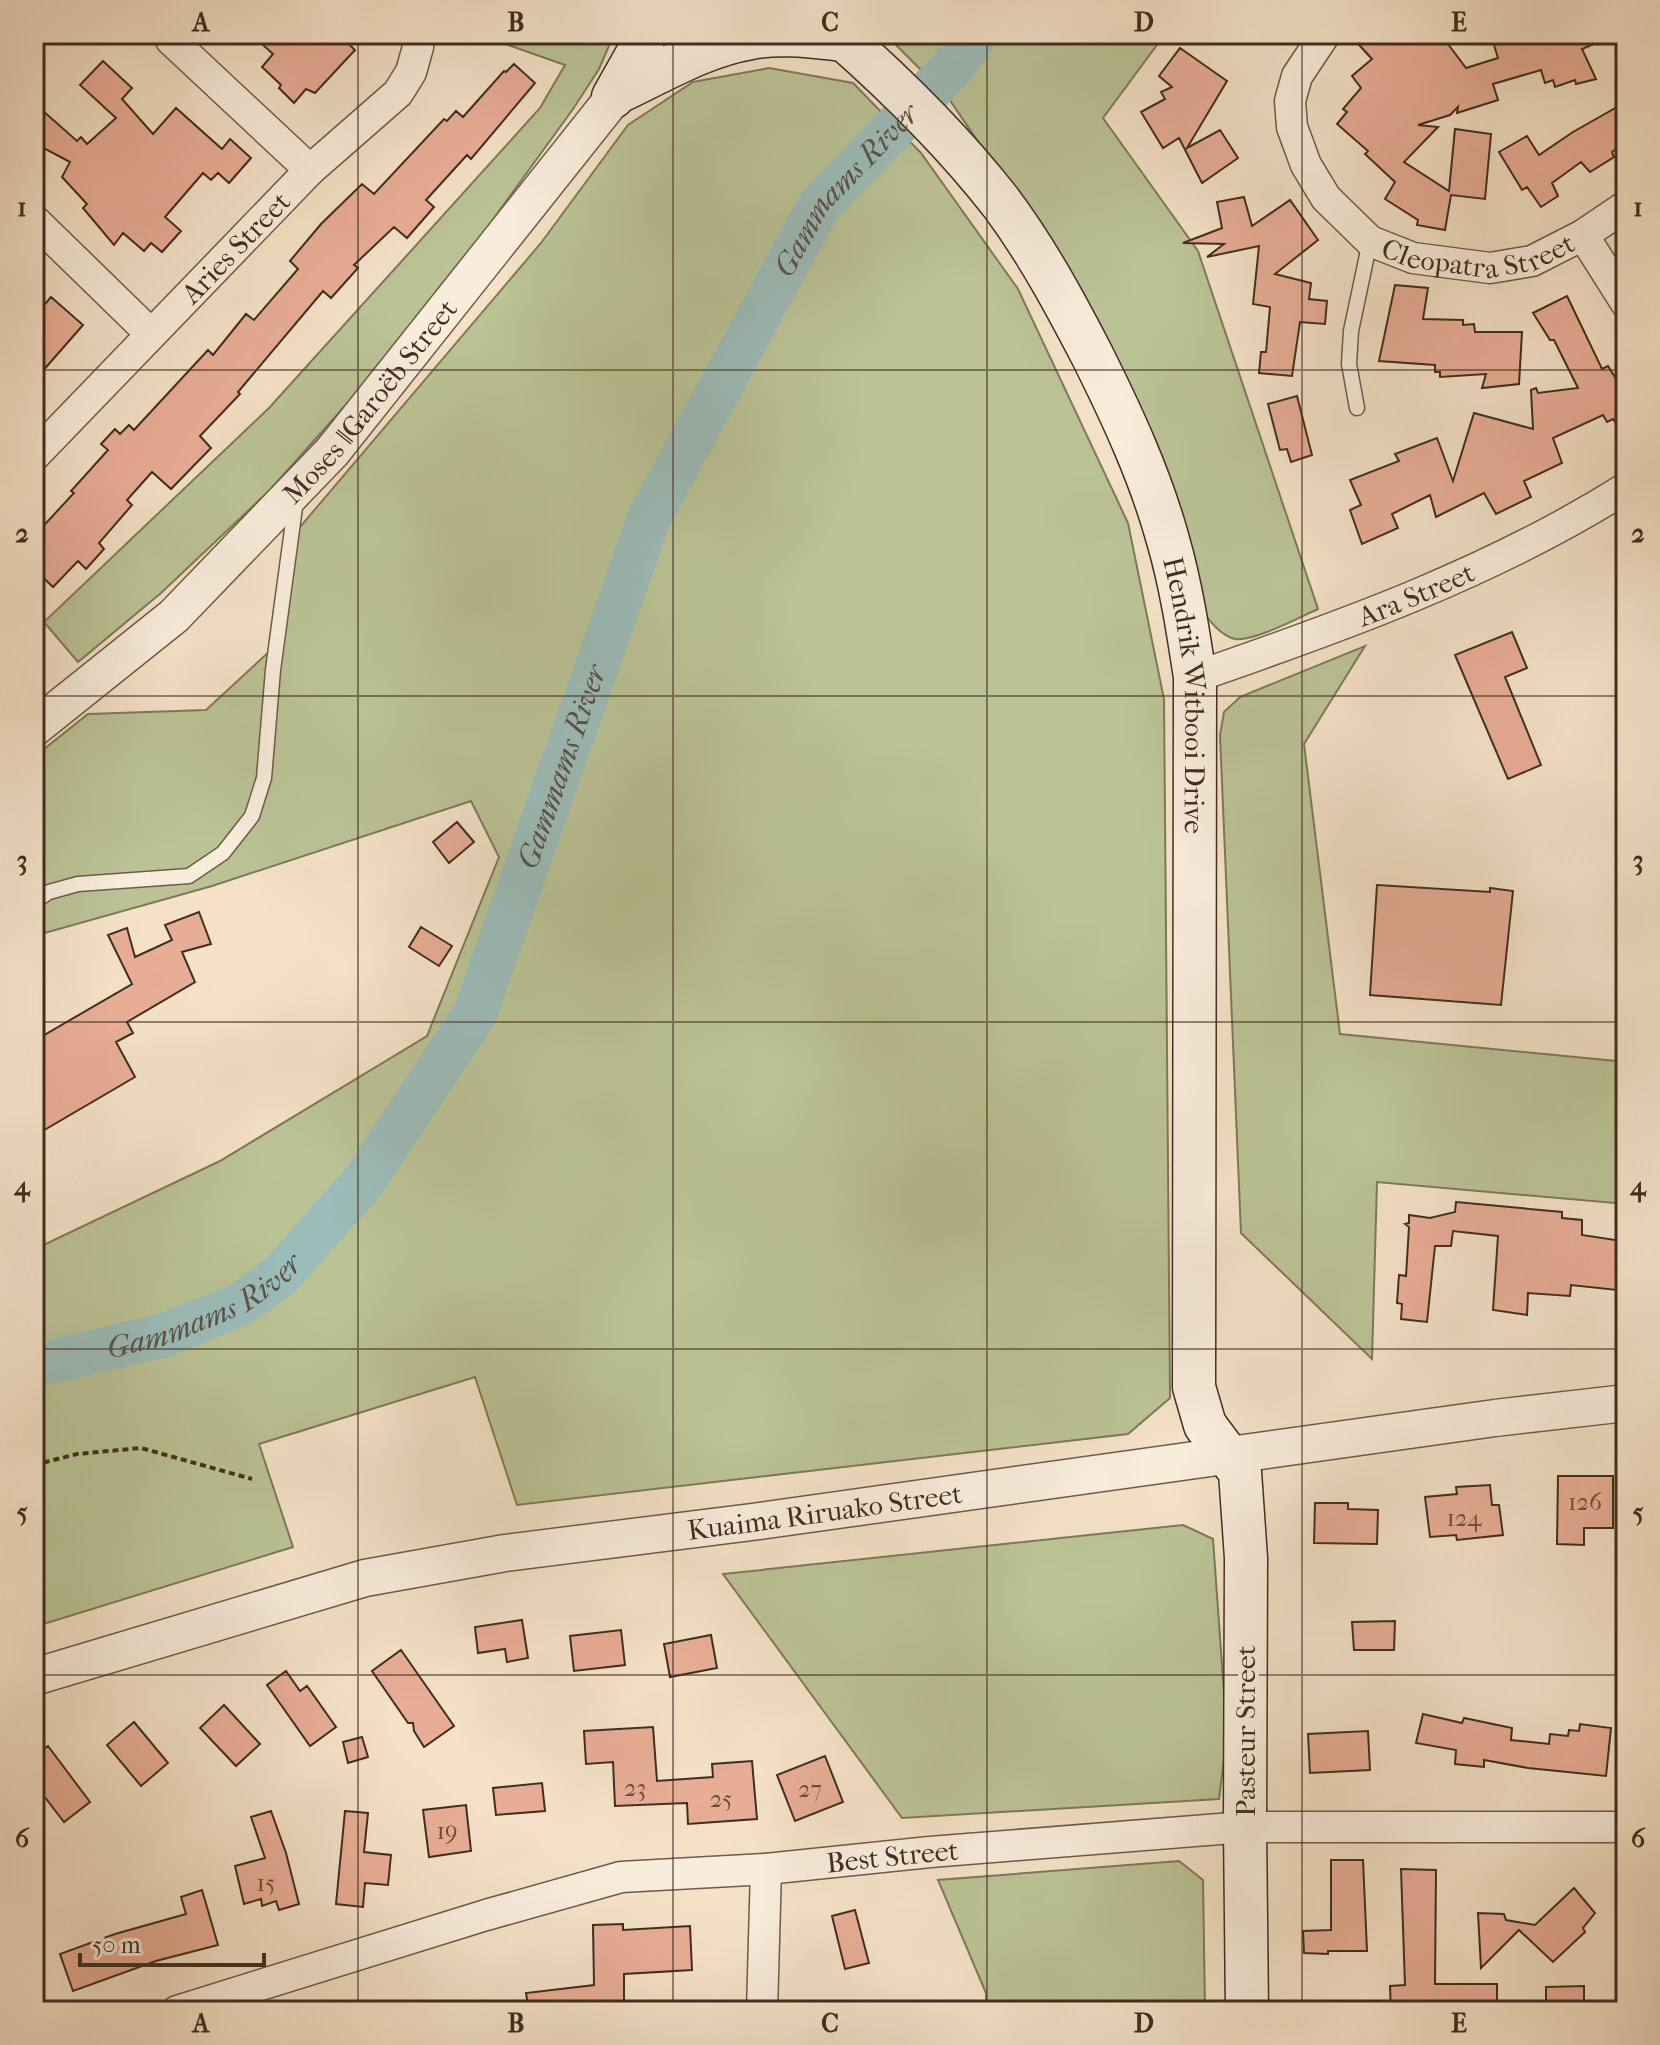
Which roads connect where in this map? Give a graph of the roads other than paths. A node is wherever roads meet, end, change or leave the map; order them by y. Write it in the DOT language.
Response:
graph roads {
  1 [pos="419,34"];
  2 [pos="645,34"];
  3 [pos="664,34"];
  4 [pos="1325,34"];
  5 [pos="171,40"];
  6 [pos="848,40"];
  7 [pos="615,95"];
  8 [pos="310,170"];
  9 [pos="1626,206"];
  10 [pos="34,220"];
  11 [pos="1583,235"];
  12 [pos="1370,241"];
  13 [pos="1626,303"];
  14 [pos="151,334"];
  15 [pos="1357,408"];
  16 [pos="34,456"];
  17 [pos="298,487"];
  18 [pos="1626,488"];
  19 [pos="1195,677"];
  20 [pos="34,728"];
  21 [pos="34,902"];
  22 [pos="1626,1403"];
  23 [pos="1229,1454"];
  24 [pos="34,1677"];
  25 [pos="1245,1827"];
  26 [pos="1626,1827"];
  27 [pos="766,1869"];
  28 [pos="177,2011"];
  29 [pos="762,2011"];
  30 [pos="1247,2011"];
  1 -- 8 [label="street, Aries Street"];
  2 -- 7 [label="main road"];
  3 -- 7 [label="street, Moses ǁGaroëb Street"];
  4 -- 12 [label="street, Cleopatra Street"];
  5 -- 8 [label="street"];
  6 -- 7 [label="main road"];
  6 -- 19 [label="main road, Hendrik Witbooi Drive"];
  7 -- 17 [label="street, Moses ǁGaroëb Street"];
  8 -- 14 [label="street, Aries Street"];
  9 -- 11 [label="street, Cleopatra Street"];
  10 -- 14 [label="street"];
  11 -- 12 [label="street, Cleopatra Street"];
  11 -- 13 [label="street"];
  12 -- 15 [label="lane"];
  14 -- 16 [label="street, Aries Street"];
  17 -- 20 [label="street, Moses ǁGaroëb Street"];
  17 -- 21 [label="lane"];
  18 -- 19 [label="street, Ara Street"];
  19 -- 23 [label="main road, Hendrik Witbooi Drive"];
  22 -- 23 [label="street, Kuaima Riruako Street"];
  23 -- 24 [label="street, Kuaima Riruako Street"];
  23 -- 25 [label="main road, Pasteur Street"];
  25 -- 26 [label="street, Best Street"];
  25 -- 27 [label="street, Best Street"];
  25 -- 30 [label="main road, Pasteur Street"];
  27 -- 28 [label="street, Best Street"];
  27 -- 29 [label="street"];
}
